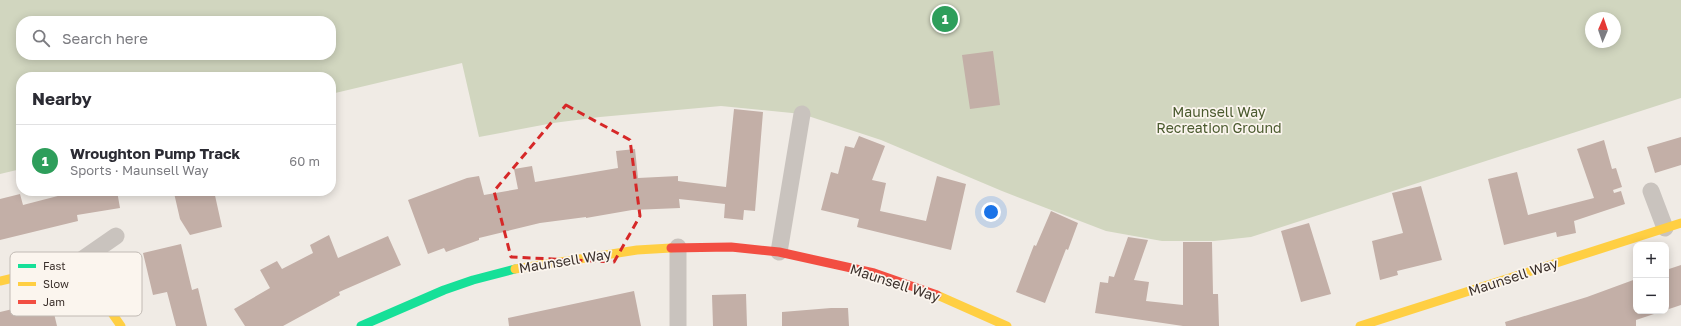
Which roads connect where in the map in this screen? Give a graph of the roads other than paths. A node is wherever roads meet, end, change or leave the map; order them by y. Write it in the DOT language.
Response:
graph roads {
  1 [pos="802,114"];
  2 [pos="1651,191"];
  3 [pos="1673,226"];
  4 [pos="116,236"];
  5 [pos="678,247"];
  6 [pos="92,252"];
  7 [pos="779,252"];
  8 [pos="10,279"];
  9 [pos="0,281"];
  10 [pos="114,316"];
  11 [pos="121,326"];
  12 [pos="361,326"];
  13 [pos="678,326"];
  14 [pos="1007,326"];
  15 [pos="1360,326"];
  1 -- 7 [label="street"];
  2 -- 3 [label="street, Maunsell Way"];
  3 -- 15 [label="street, Maunsell Way"];
  4 -- 6 [label="street"];
  5 -- 7 [label="street, Maunsell Way"];
  5 -- 12 [label="street, Maunsell Way"];
  5 -- 13 [label="street"];
  7 -- 14 [label="street, Maunsell Way"];
  8 -- 9 [label="street"];
  10 -- 11 [label="street"];
}
